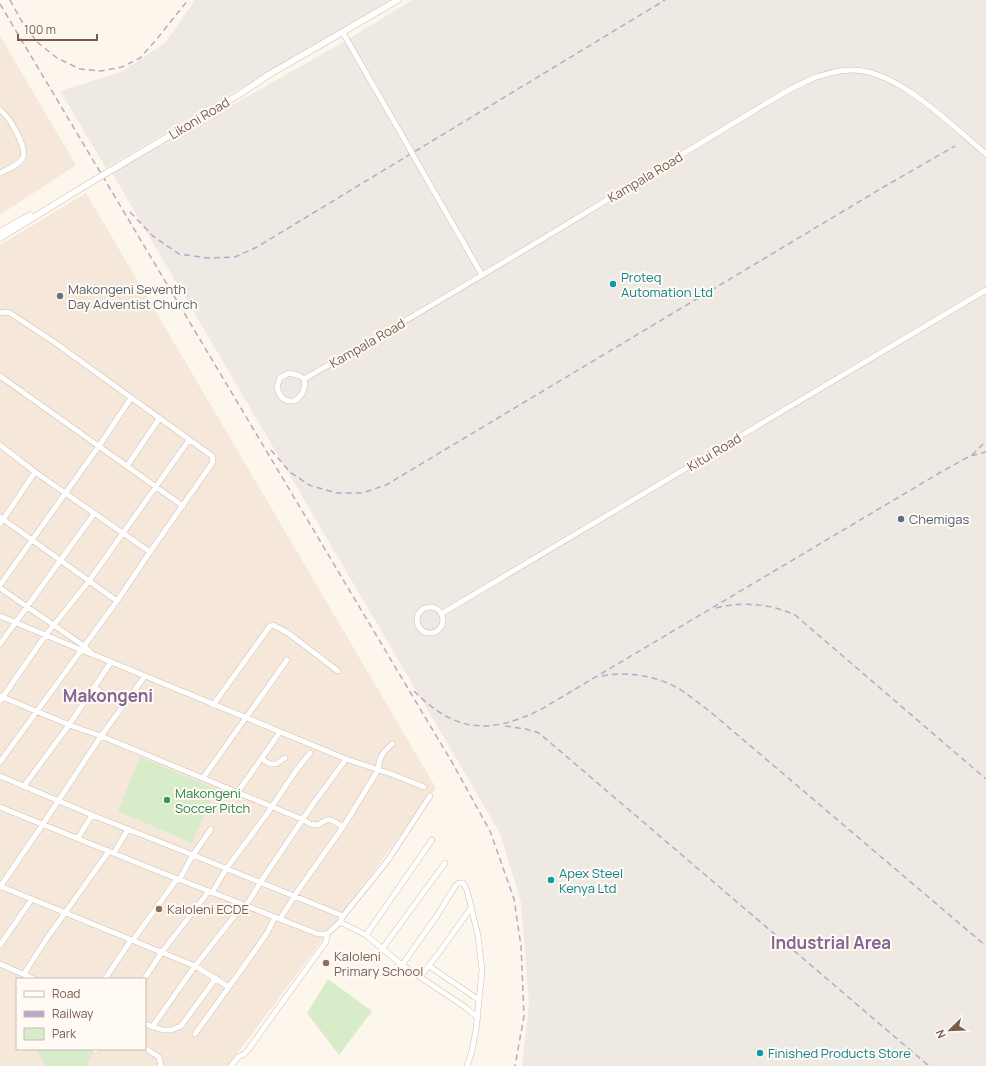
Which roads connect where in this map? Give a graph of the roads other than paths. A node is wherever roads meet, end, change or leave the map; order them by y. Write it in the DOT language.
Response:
graph roads {
  1 [pos="393,0"];
  2 [pos="398,0"];
  3 [pos="343,33"];
  4 [pos="0,110"];
  5 [pos="986,154"];
  6 [pos="115,167"];
  7 [pos="0,173"];
  8 [pos="87,183"];
  9 [pos="0,232"];
  10 [pos="0,238"];
  11 [pos="482,274"];
  12 [pos="986,290"];
  13 [pos="0,313"];
  14 [pos="0,376"];
  15 [pos="304,379"];
  16 [pos="131,398"];
  17 [pos="159,419"];
  18 [pos="189,440"];
  19 [pos="0,445"];
  20 [pos="99,446"];
  21 [pos="127,466"];
  22 [pos="35,472"];
  23 [pos="156,487"];
  24 [pos="65,493"];
  25 [pos="183,506"];
  26 [pos="94,514"];
  27 [pos="2,518"];
  28 [pos="0,524"];
  29 [pos="122,534"];
  30 [pos="32,540"];
  31 [pos="150,552"];
  32 [pos="60,560"];
  33 [pos="89,581"];
  34 [pos="0,586"];
  35 [pos="117,601"];
  36 [pos="27,607"];
  37 [pos="441,614"];
  38 [pos="0,616"];
  39 [pos="15,623"];
  40 [pos="54,625"];
  41 [pos="46,636"];
  42 [pos="0,644"];
  43 [pos="82,648"];
  44 [pos="287,660"];
  45 [pos="111,662"];
  46 [pos="338,671"];
  47 [pos="145,676"];
  48 [pos="94,687"];
  49 [pos="1,698"];
  50 [pos="126,702"];
  51 [pos="213,705"];
  52 [pos="37,711"];
  53 [pos="246,718"];
  54 [pos="69,725"];
  55 [pos="280,732"];
  56 [pos="101,736"];
  57 [pos="392,744"];
  58 [pos="310,752"];
  59 [pos="285,758"];
  60 [pos="262,759"];
  61 [pos="346,759"];
  62 [pos="0,762"];
  63 [pos="378,770"];
  64 [pos="0,776"];
  65 [pos="203,778"];
  66 [pos="24,786"];
  67 [pos="424,787"];
  68 [pos="237,793"];
  69 [pos="430,796"];
  70 [pos="58,801"];
  71 [pos="0,807"];
  72 [pos="271,807"];
  73 [pos="92,815"];
  74 [pos="304,820"];
  75 [pos="43,824"];
  76 [pos="342,828"];
  77 [pos="128,829"];
  78 [pos="212,829"];
  79 [pos="78,838"];
  80 [pos="432,840"];
  81 [pos="112,852"];
  82 [pos="193,855"];
  83 [pos="445,863"];
  84 [pos="226,869"];
  85 [pos="178,879"];
  86 [pos="260,883"];
  87 [pos="0,886"];
  88 [pos="211,892"];
  89 [pos="294,897"];
  90 [pos="32,900"];
  91 [pos="245,906"];
  92 [pos="471,908"];
  93 [pos="66,913"];
  94 [pos="343,916"];
  95 [pos="278,918"];
  96 [pos="340,922"];
  97 [pos="327,934"];
  98 [pos="366,935"];
  99 [pos="132,940"];
  100 [pos="0,945"];
  101 [pos="382,949"];
  102 [pos="162,952"];
  103 [pos="0,964"];
  104 [pos="402,965"];
  105 [pos="195,966"];
  106 [pos="429,966"];
  107 [pos="24,974"];
  108 [pos="420,976"];
  109 [pos="32,978"];
  110 [pos="107,978"];
  111 [pos="145,978"];
  112 [pos="216,978"];
  113 [pos="229,987"];
  114 [pos="479,1000"];
  115 [pos="478,1018"];
  116 [pos="146,1024"];
  117 [pos="152,1026"];
  118 [pos="196,1034"];
  119 [pos="146,1049"];
  120 [pos="161,1066"];
  121 [pos="231,1066"];
  122 [pos="467,1066"];
  1 -- 6 [label="street, Likoni Road"];
  2 -- 3 [label="street, Likoni Road"];
  3 -- 6 [label="street, Likoni Road"];
  3 -- 11 [label="street"];
  4 -- 7 [label="street"];
  5 -- 11 [label="street, Kampala Road"];
  6 -- 8 [label="street, Likoni Road, bridge"];
  8 -- 9 [label="street, Likoni Road"];
  8 -- 10 [label="street, Likoni Road"];
  11 -- 15 [label="street, Kampala Road"];
  12 -- 37 [label="street, Kitui Road"];
  13 -- 16 [label="street"];
  14 -- 20 [label="street"];
  15 -- 15 [label="street"];
  16 -- 17 [label="street"];
  16 -- 20 [label="street"];
  17 -- 18 [label="street"];
  17 -- 21 [label="street"];
  18 -- 23 [label="street"];
  18 -- 25 [label="street"];
  19 -- 22 [label="street"];
  20 -- 21 [label="street"];
  20 -- 24 [label="street"];
  21 -- 23 [label="street"];
  22 -- 24 [label="street"];
  22 -- 27 [label="street"];
  23 -- 25 [label="street"];
  23 -- 29 [label="street"];
  24 -- 26 [label="street"];
  24 -- 30 [label="street"];
  25 -- 31 [label="street"];
  26 -- 29 [label="street"];
  26 -- 32 [label="street"];
  27 -- 28 [label="street"];
  27 -- 30 [label="street"];
  29 -- 31 [label="street"];
  29 -- 33 [label="street"];
  30 -- 32 [label="street"];
  30 -- 34 [label="street"];
  31 -- 35 [label="street"];
  32 -- 33 [label="street"];
  32 -- 36 [label="street"];
  33 -- 35 [label="street"];
  33 -- 40 [label="street"];
  34 -- 36 [label="street"];
  35 -- 43 [label="street"];
  36 -- 39 [label="street"];
  36 -- 40 [label="street"];
  37 -- 37 [label="street"];
  38 -- 39 [label="street"];
  39 -- 41 [label="street"];
  39 -- 42 [label="street"];
  40 -- 41 [label="street"];
  40 -- 43 [label="street"];
  41 -- 43 [label="street"];
  41 -- 49 [label="street"];
  43 -- 45 [label="street"];
  43 -- 52 [label="street"];
  44 -- 53 [label="street"];
  45 -- 47 [label="street"];
  45 -- 48 [label="street"];
  46 -- 51 [label="street"];
  47 -- 50 [label="street"];
  47 -- 51 [label="street"];
  48 -- 50 [label="street"];
  48 -- 54 [label="street"];
  49 -- 52 [label="street"];
  50 -- 56 [label="street"];
  51 -- 53 [label="street"];
  52 -- 54 [label="street"];
  52 -- 62 [label="street"];
  53 -- 55 [label="street"];
  53 -- 65 [label="street"];
  54 -- 56 [label="street"];
  54 -- 66 [label="street"];
  55 -- 60 [label="street"];
  55 -- 61 [label="street"];
  56 -- 65 [label="street"];
  56 -- 70 [label="street"];
  57 -- 63 [label="street"];
  58 -- 72 [label="street"];
  59 -- 60 [label="street"];
  60 -- 68 [label="street"];
  61 -- 63 [label="street"];
  61 -- 74 [label="street"];
  63 -- 67 [label="street"];
  63 -- 76 [label="street"];
  64 -- 66 [label="street"];
  65 -- 68 [label="street"];
  66 -- 70 [label="street"];
  68 -- 72 [label="street"];
  69 -- 94 [label="street"];
  70 -- 73 [label="street"];
  70 -- 75 [label="street"];
  71 -- 75 [label="street"];
  72 -- 74 [label="street"];
  72 -- 84 [label="street"];
  73 -- 77 [label="street"];
  73 -- 79 [label="street"];
  74 -- 76 [label="street"];
  74 -- 86 [label="street"];
  75 -- 79 [label="street"];
  75 -- 87 [label="street"];
  76 -- 89 [label="street"];
  77 -- 81 [label="street"];
  77 -- 82 [label="street"];
  78 -- 82 [label="street"];
  79 -- 81 [label="street"];
  80 -- 98 [label="street"];
  81 -- 85 [label="street"];
  81 -- 93 [label="street"];
  82 -- 84 [label="street"];
  82 -- 85 [label="street"];
  83 -- 101 [label="street"];
  84 -- 86 [label="street"];
  84 -- 88 [label="street"];
  85 -- 88 [label="street"];
  85 -- 99 [label="street"];
  86 -- 89 [label="street"];
  86 -- 91 [label="street"];
  87 -- 90 [label="street"];
  88 -- 91 [label="street"];
  88 -- 102 [label="street"];
  89 -- 94 [label="street"];
  89 -- 95 [label="street"];
  90 -- 93 [label="street"];
  90 -- 100 [label="street"];
  91 -- 95 [label="street"];
  91 -- 105 [label="street"];
  92 -- 104 [label="street"];
  92 -- 106 [label="street"];
  92 -- 114 [label="street"];
  93 -- 99 [label="street"];
  93 -- 107 [label="street"];
  94 -- 96 [label="street"];
  95 -- 97 [label="street"];
  95 -- 113 [label="street"];
  96 -- 97 [label="street"];
  96 -- 98 [label="street"];
  97 -- 121 [label="street"];
  98 -- 101 [label="street"];
  99 -- 102 [label="street"];
  99 -- 110 [label="street"];
  101 -- 104 [label="street"];
  102 -- 105 [label="street"];
  102 -- 111 [label="street"];
  103 -- 107 [label="street"];
  104 -- 108 [label="street"];
  105 -- 112 [label="street"];
  105 -- 117 [label="street"];
  106 -- 108 [label="street"];
  106 -- 114 [label="street"];
  107 -- 109 [label="street"];
  108 -- 115 [label="street"];
  112 -- 113 [label="street"];
  112 -- 117 [label="street"];
  113 -- 118 [label="street"];
  114 -- 115 [label="street"];
  115 -- 122 [label="street"];
  116 -- 117 [label="street"];
  119 -- 120 [label="street"];
}
